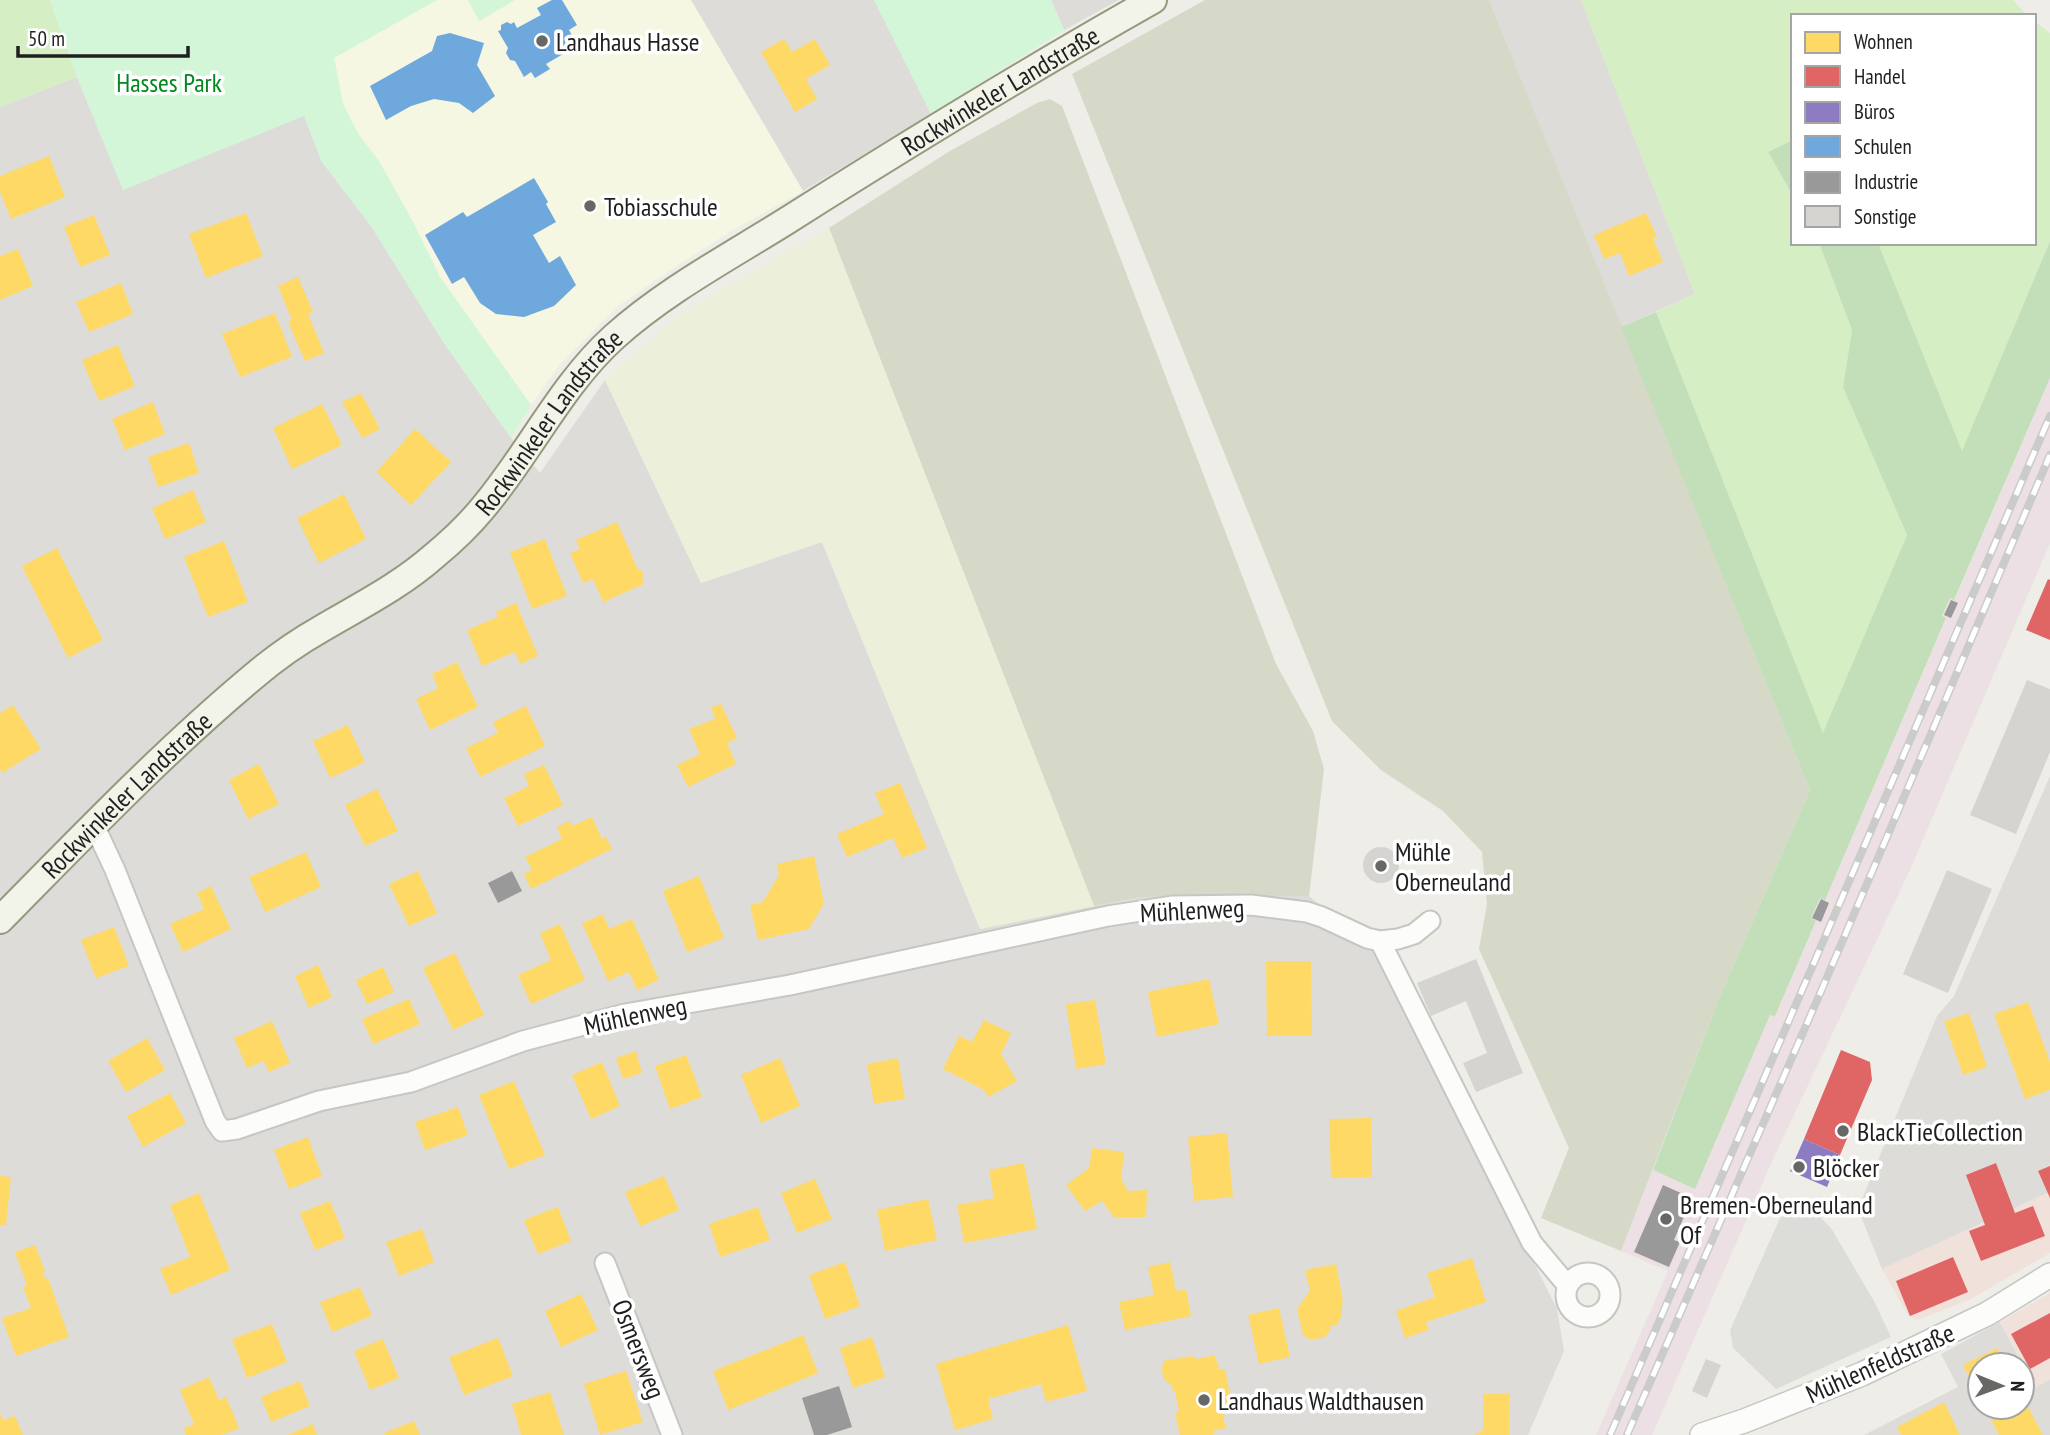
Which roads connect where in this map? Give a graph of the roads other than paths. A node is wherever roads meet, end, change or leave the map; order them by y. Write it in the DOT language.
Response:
graph roads {
  1 [pos="1153,0"];
  2 [pos="94,825"];
  3 [pos="0,920"];
  4 [pos="1430,921"];
  5 [pos="1380,941"];
  6 [pos="605,1263"];
  7 [pos="2050,1275"];
  8 [pos="1568,1286"];
  9 [pos="672,1435"];
  10 [pos="1702,1435"];
  1 -- 2 [label="main road, Rockwinkeler Landstraße"];
  2 -- 3 [label="main road, Rockwinkeler Landstraße"];
  2 -- 5 [label="street, Mühlenweg"];
  4 -- 5 [label="street"];
  5 -- 8 [label="street"];
  6 -- 9 [label="street, Osmersweg"];
  7 -- 10 [label="street, Mühlenfeldstraße"];
}
